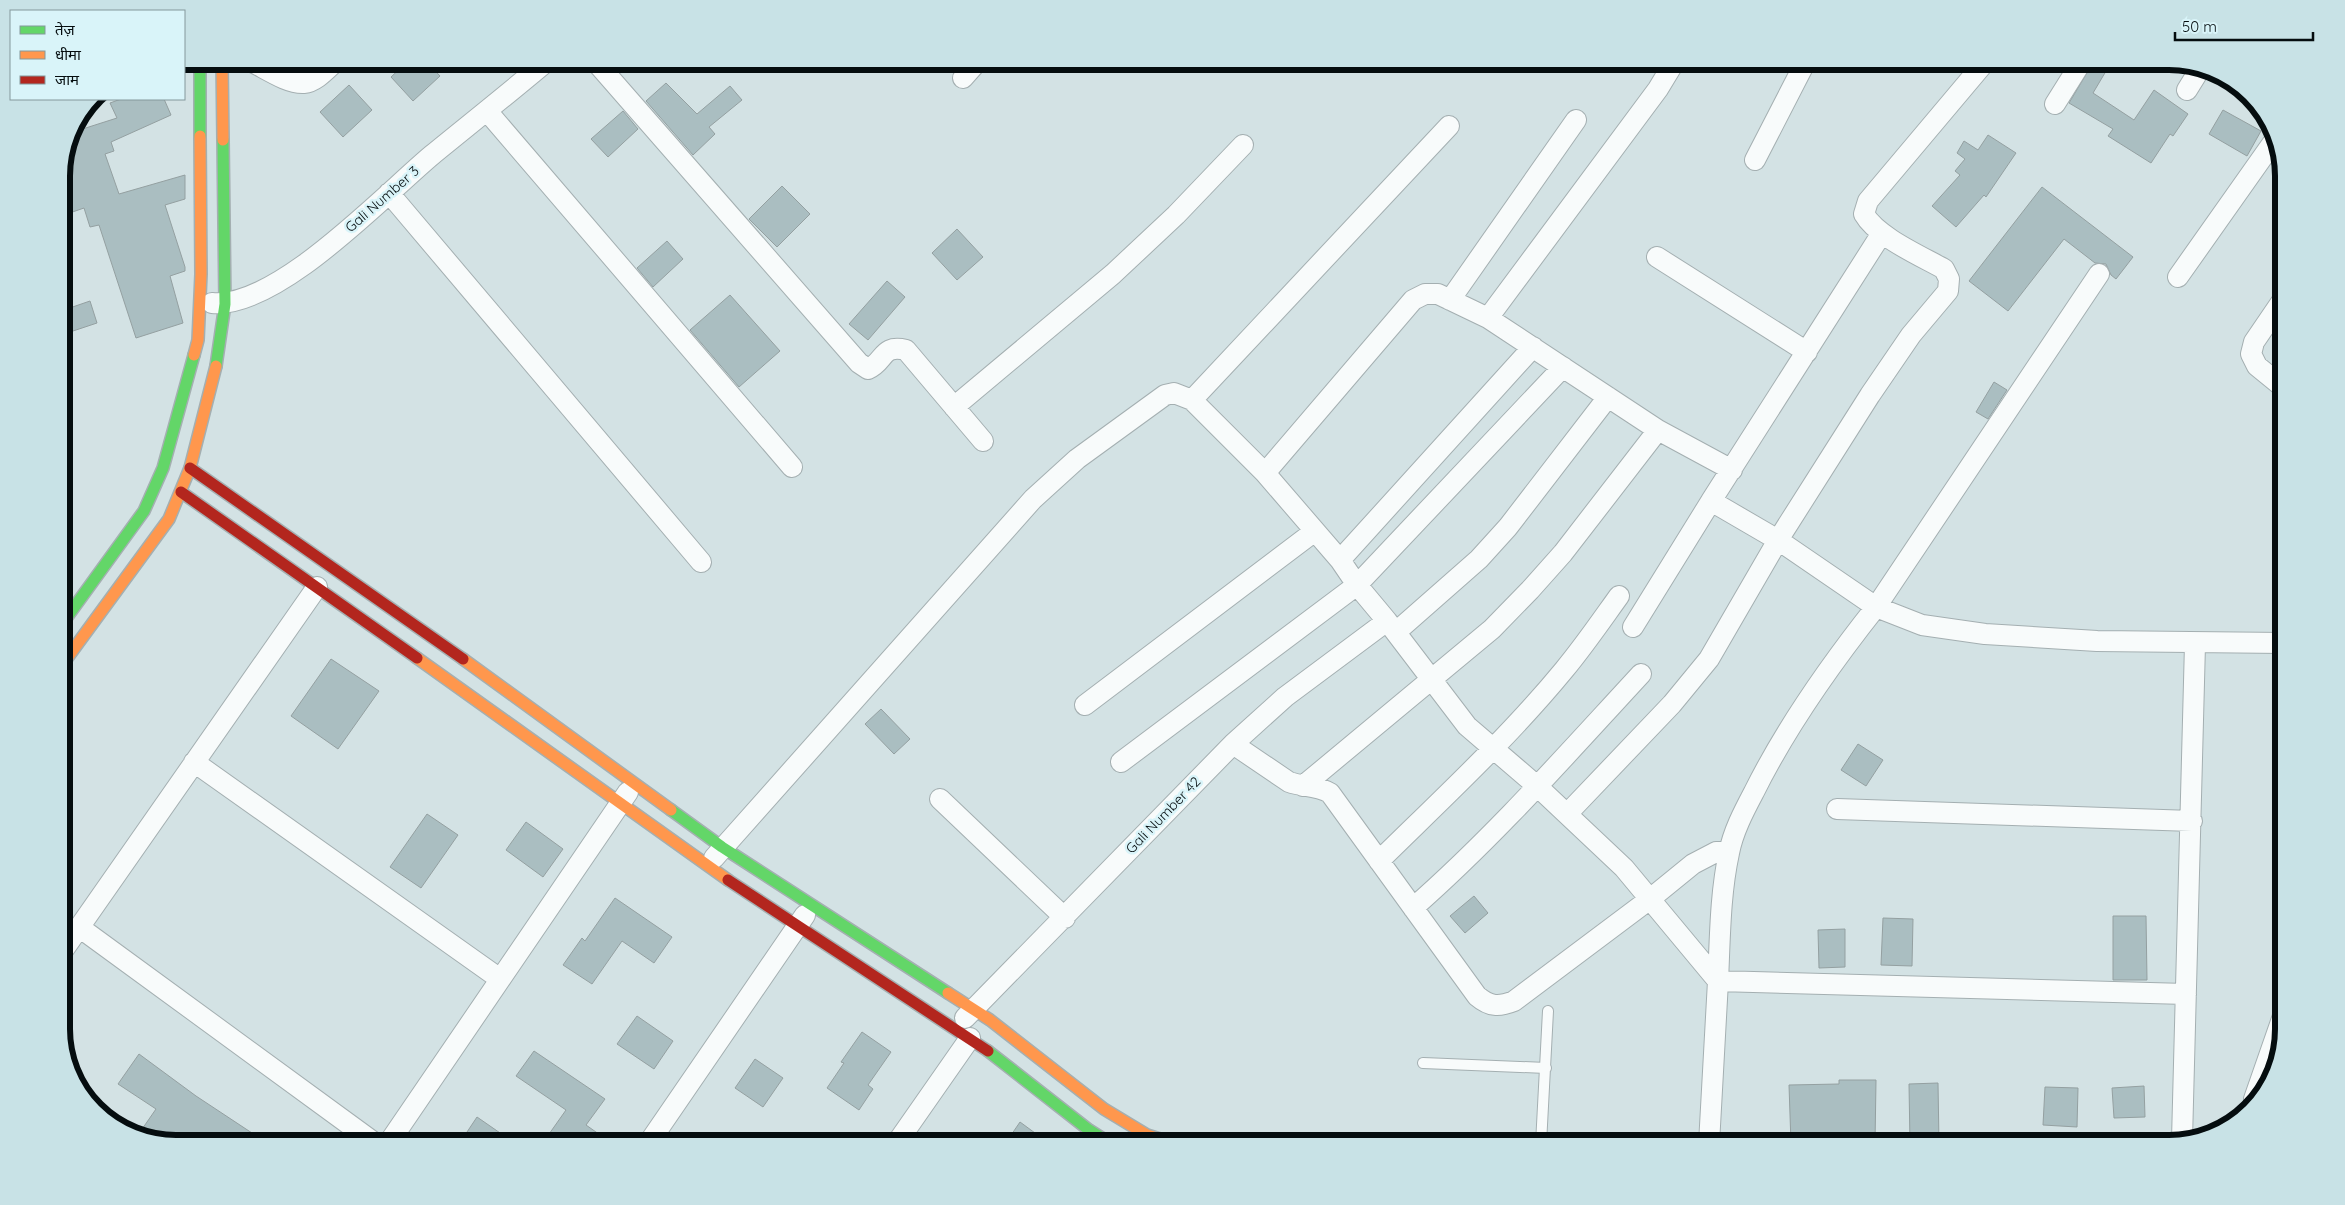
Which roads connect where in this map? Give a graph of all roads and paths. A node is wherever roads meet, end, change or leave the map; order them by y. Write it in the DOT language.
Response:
graph roads {
  1 [pos="200,70"];
  2 [pos="222,70"];
  3 [pos="268,70"];
  4 [pos="326,70"];
  5 [pos="536,70"];
  6 [pos="603,70"];
  7 [pos="970,70"];
  8 [pos="1670,70"];
  9 [pos="1801,70"];
  10 [pos="1977,70"];
  11 [pos="2076,70"];
  12 [pos="2197,74"];
  13 [pos="963,78"];
  14 [pos="2187,90"];
  15 [pos="2055,104"];
  16 [pos="488,111"];
  17 [pos="1576,120"];
  18 [pos="1449,126"];
  19 [pos="1243,145"];
  20 [pos="2270,146"];
  21 [pos="1755,160"];
  22 [pos="389,193"];
  23 [pos="1882,233"];
  24 [pos="1658,257"];
  25 [pos="2099,274"];
  26 [pos="2178,277"];
  27 [pos="1450,300"];
  28 [pos="200,302"];
  29 [pos="225,304"];
  30 [pos="2275,311"];
  31 [pos="1488,318"];
  32 [pos="1533,347"];
  33 [pos="1807,352"];
  34 [pos="1563,367"];
  35 [pos="2275,381"];
  36 [pos="1608,397"];
  37 [pos="1192,400"];
  38 [pos="954,407"];
  39 [pos="1658,430"];
  40 [pos="983,441"];
  41 [pos="792,467"];
  42 [pos="190,468"];
  43 [pos="1732,470"];
  44 [pos="1266,473"];
  45 [pos="181,492"];
  46 [pos="1711,501"];
  47 [pos="1315,531"];
  48 [pos="1778,540"];
  49 [pos="1340,560"];
  50 [pos="701,562"];
  51 [pos="1357,585"];
  52 [pos="317,587"];
  53 [pos="1619,596"];
  54 [pos="1876,607"];
  55 [pos="70,613"];
  56 [pos="1392,627"];
  57 [pos="1633,627"];
  58 [pos="2275,643"];
  59 [pos="2195,644"];
  60 [pos="70,654"];
  61 [pos="1641,674"];
  62 [pos="1431,678"];
  63 [pos="1085,705"];
  64 [pos="1233,744"];
  65 [pos="1492,749"];
  66 [pos="194,762"];
  67 [pos="1121,762"];
  68 [pos="634,783"];
  69 [pos="1303,786"];
  70 [pos="1537,786"];
  71 [pos="940,799"];
  72 [pos="619,804"];
  73 [pos="1837,809"];
  74 [pos="1567,814"];
  75 [pos="2192,821"];
  76 [pos="722,847"];
  77 [pos="1729,852"];
  78 [pos="1380,862"];
  79 [pos="707,866"];
  80 [pos="1650,900"];
  81 [pos="812,905"];
  82 [pos="1413,908"];
  83 [pos="1065,918"];
  84 [pos="798,926"];
  85 [pos="79,927"];
  86 [pos="70,940"];
  87 [pos="500,979"];
  88 [pos="1718,981"];
  89 [pos="2186,994"];
  90 [pos="974,1009"];
  91 [pos="1548,1011"];
  92 [pos="963,1033"];
  93 [pos="2274,1042"];
  94 [pos="1424,1063"];
  95 [pos="1546,1068"];
  96 [pos="2259,1084"];
  97 [pos="2182,1134"];
  98 [pos="364,1135"];
  99 [pos="394,1135"];
  100 [pos="654,1135"];
  101 [pos="901,1135"];
  102 [pos="1097,1135"];
  103 [pos="1147,1135"];
  104 [pos="1542,1135"];
  105 [pos="1709,1135"];
  1 -- 28 [label="street"];
  2 -- 29 [label="street"];
  3 -- 4 [label="street"];
  5 -- 16 [label="street, Gali Number 3"];
  6 -- 38 [label="street"];
  7 -- 13 [label="street"];
  8 -- 31 [label="street"];
  9 -- 21 [label="street"];
  10 -- 23 [label="street"];
  11 -- 15 [label="street"];
  12 -- 14 [label="street"];
  16 -- 22 [label="street, Gali Number 3"];
  16 -- 41 [label="street"];
  17 -- 27 [label="street"];
  18 -- 37 [label="street"];
  19 -- 38 [label="street"];
  20 -- 26 [label="street"];
  22 -- 29 [label="street, Gali Number 3"];
  22 -- 50 [label="street"];
  23 -- 33 [label="street"];
  23 -- 48 [label="street"];
  24 -- 33 [label="street"];
  25 -- 54 [label="street"];
  27 -- 31 [label="street"];
  27 -- 44 [label="street"];
  28 -- 29 [label="street, Gali Number 3"];
  28 -- 55 [label="street"];
  29 -- 42 [label="street"];
  30 -- 35 [label="street"];
  31 -- 32 [label="street"];
  32 -- 34 [label="street"];
  32 -- 49 [label="street"];
  33 -- 43 [label="street"];
  34 -- 36 [label="street"];
  34 -- 51 [label="street"];
  36 -- 39 [label="street"];
  36 -- 56 [label="street, Gali Number 42"];
  37 -- 44 [label="street"];
  37 -- 76 [label="street"];
  38 -- 40 [label="street"];
  39 -- 43 [label="street"];
  39 -- 62 [label="street"];
  42 -- 45 [label="street"];
  42 -- 68 [label="street"];
  43 -- 46 [label="street"];
  44 -- 47 [label="street"];
  45 -- 52 [label="street"];
  45 -- 60 [label="street"];
  46 -- 48 [label="street"];
  46 -- 57 [label="street"];
  47 -- 49 [label="street"];
  47 -- 63 [label="street"];
  48 -- 54 [label="street"];
  48 -- 74 [label="street"];
  49 -- 51 [label="street"];
  51 -- 56 [label="street"];
  51 -- 67 [label="street"];
  52 -- 66 [label="street"];
  52 -- 72 [label="street"];
  53 -- 65 [label="street"];
  54 -- 59 [label="street"];
  54 -- 77 [label="street"];
  56 -- 62 [label="street"];
  56 -- 64 [label="street, Gali Number 42"];
  58 -- 59 [label="street"];
  59 -- 75 [label="street"];
  61 -- 70 [label="street"];
  62 -- 65 [label="street"];
  62 -- 69 [label="street"];
  64 -- 69 [label="street"];
  64 -- 83 [label="street, Gali Number 42"];
  65 -- 70 [label="street"];
  65 -- 78 [label="street"];
  66 -- 85 [label="street"];
  66 -- 87 [label="street"];
  68 -- 72 [label="street"];
  68 -- 76 [label="street"];
  69 -- 78 [label="street"];
  70 -- 74 [label="street"];
  70 -- 82 [label="street"];
  71 -- 83 [label="street"];
  72 -- 79 [label="street"];
  72 -- 87 [label="street"];
  73 -- 75 [label="street"];
  74 -- 80 [label="street"];
  75 -- 89 [label="street"];
  76 -- 79 [label="street"];
  76 -- 81 [label="street"];
  77 -- 80 [label="street"];
  77 -- 88 [label="street"];
  78 -- 82 [label="street"];
  79 -- 84 [label="street"];
  80 -- 82 [label="street"];
  80 -- 88 [label="street"];
  81 -- 84 [label="street"];
  81 -- 90 [label="street"];
  83 -- 90 [label="street, Gali Number 42"];
  84 -- 92 [label="street"];
  84 -- 100 [label="street"];
  85 -- 86 [label="street"];
  85 -- 98 [label="street"];
  87 -- 99 [label="street"];
  88 -- 89 [label="street"];
  88 -- 105 [label="street"];
  89 -- 97 [label="street"];
  90 -- 92 [label="street, Gali Number 42"];
  90 -- 103 [label="street"];
  91 -- 95 [label="lane"];
  92 -- 101 [label="street, Gali Number 42"];
  92 -- 102 [label="street"];
  93 -- 96 [label="street"];
  94 -- 95 [label="lane"];
  95 -- 104 [label="lane"];
}
